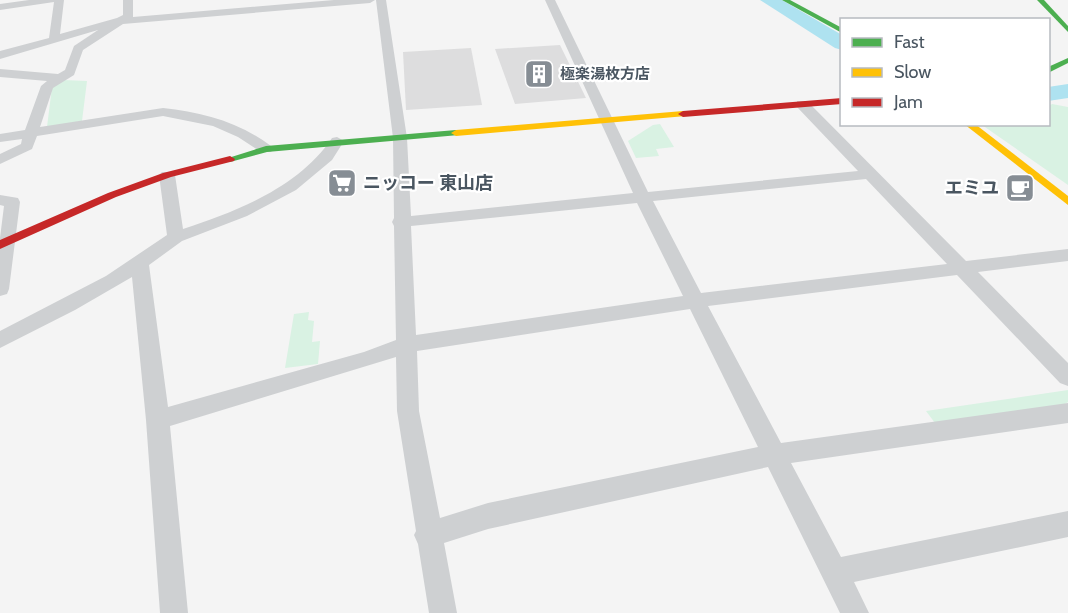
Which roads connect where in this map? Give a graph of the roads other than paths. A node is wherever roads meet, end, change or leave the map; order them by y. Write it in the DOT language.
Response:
graph roads {
  1 [pos="51,0"];
  2 [pos="58,0"];
  3 [pos="128,0"];
  4 [pos="370,0"];
  5 [pos="381,0"];
  6 [pos="550,0"];
  7 [pos="785,0"];
  8 [pos="1040,0"];
  9 [pos="0,7"];
  10 [pos="119,21"];
  11 [pos="840,30"];
  12 [pos="1068,30"];
  13 [pos="54,39"];
  14 [pos="0,55"];
  15 [pos="1068,60"];
  16 [pos="1050,70"];
  17 [pos="0,73"];
  18 [pos="60,78"];
  19 [pos="840,89"];
  20 [pos="840,101"];
  21 [pos="802,105"];
  22 [pos="606,115"];
  23 [pos="971,126"];
  24 [pos="34,132"];
  25 [pos="399,132"];
  26 [pos="0,138"];
  27 [pos="337,141"];
  28 [pos="266,149"];
  29 [pos="0,160"];
  30 [pos="871,174"];
  31 [pos="167,175"];
  32 [pos="644,198"];
  33 [pos="0,200"];
  34 [pos="1068,202"];
  35 [pos="400,222"];
  36 [pos="176,237"];
  37 [pos="3,242"];
  38 [pos="1068,255"];
  39 [pos="140,265"];
  40 [pos="962,268"];
  41 [pos="0,289"];
  42 [pos="695,301"];
  43 [pos="0,340"];
  44 [pos="405,345"];
  45 [pos="1068,377"];
  46 [pos="1068,413"];
  47 [pos="158,420"];
  48 [pos="774,455"];
  49 [pos="1068,524"];
  50 [pos="427,535"];
  51 [pos="834,572"];
  52 [pos="174,613"];
  53 [pos="443,613"];
  54 [pos="855,613"];
  1 -- 9 [label="street"];
  2 -- 13 [label="street"];
  3 -- 10 [label="street"];
  4 -- 10 [label="street"];
  5 -- 25 [label="street"];
  6 -- 22 [label="street"];
  7 -- 11 [label="street"];
  8 -- 12 [label="street"];
  10 -- 13 [label="street"];
  10 -- 18 [label="street"];
  13 -- 14 [label="street"];
  15 -- 16 [label="street"];
  17 -- 18 [label="street"];
  18 -- 24 [label="street"];
  19 -- 22 [label="street"];
  20 -- 21 [label="street"];
  21 -- 22 [label="street"];
  21 -- 30 [label="street"];
  22 -- 25 [label="street"];
  22 -- 32 [label="street"];
  23 -- 34 [label="street"];
  24 -- 26 [label="street"];
  24 -- 28 [label="street"];
  24 -- 29 [label="street"];
  25 -- 27 [label="street"];
  25 -- 35 [label="street"];
  27 -- 28 [label="street"];
  27 -- 36 [label="street"];
  28 -- 31 [label="street"];
  30 -- 32 [label="street"];
  30 -- 40 [label="street"];
  31 -- 36 [label="street"];
  31 -- 37 [label="street"];
  32 -- 35 [label="street"];
  32 -- 42 [label="street"];
  33 -- 37 [label="street"];
  35 -- 44 [label="street"];
  36 -- 39 [label="street"];
  37 -- 41 [label="street"];
  38 -- 40 [label="street"];
  39 -- 43 [label="street"];
  39 -- 47 [label="street"];
  40 -- 42 [label="street"];
  40 -- 45 [label="street"];
  42 -- 44 [label="street"];
  42 -- 48 [label="street"];
  44 -- 47 [label="street"];
  44 -- 50 [label="street"];
  46 -- 48 [label="street"];
  47 -- 52 [label="street"];
  48 -- 50 [label="street"];
  48 -- 51 [label="street"];
  49 -- 51 [label="street"];
  50 -- 53 [label="street"];
  51 -- 54 [label="street"];
}
